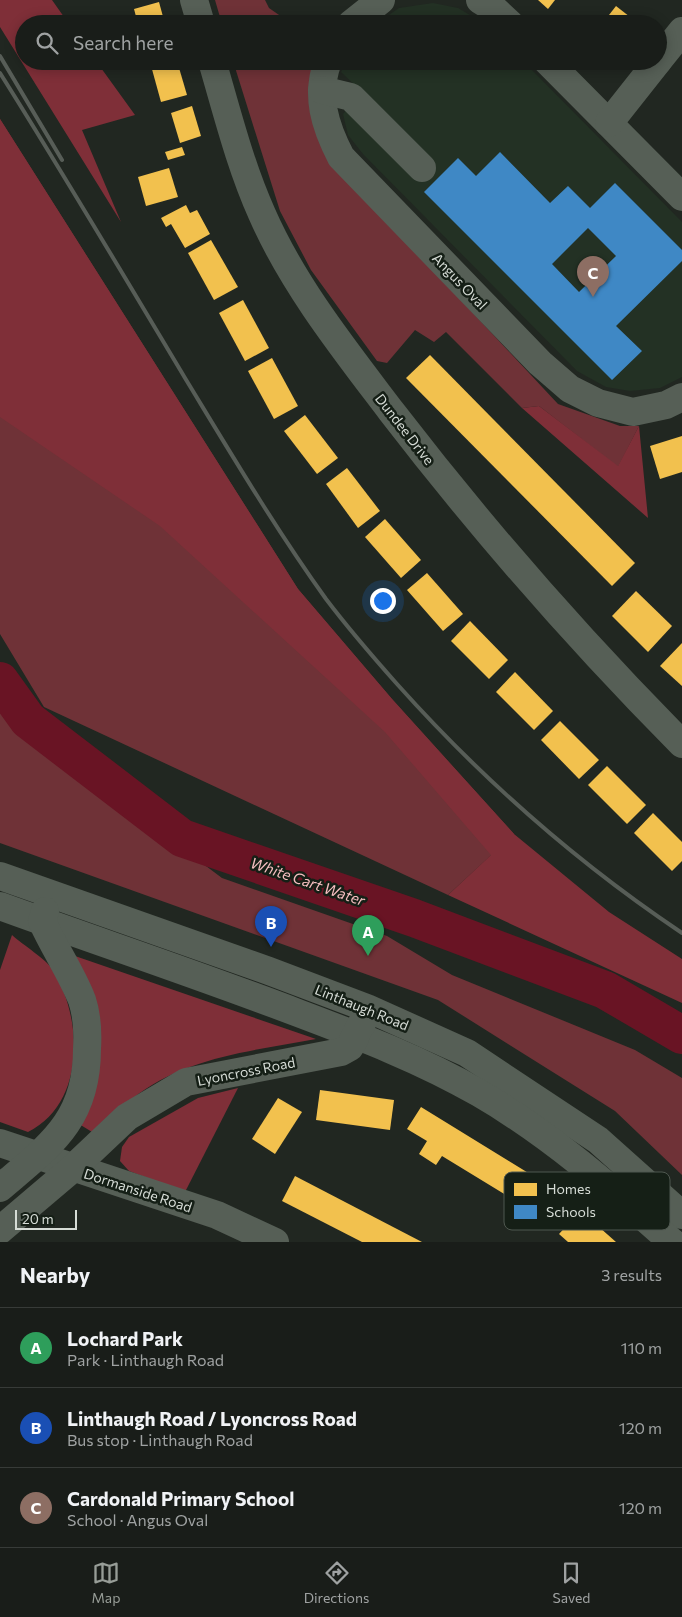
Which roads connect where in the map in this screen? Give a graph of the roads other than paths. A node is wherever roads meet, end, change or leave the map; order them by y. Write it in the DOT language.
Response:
graph roads {
  1 [pos="194,0"];
  2 [pos="381,0"];
  3 [pos="480,0"];
  4 [pos="198,15"];
  5 [pos="362,15"];
  6 [pos="500,15"];
  7 [pos="682,32"];
  8 [pos="667,50"];
  9 [pos="215,70"];
  10 [pos="324,70"];
  11 [pos="556,70"];
  12 [pos="651,70"];
  13 [pos="322,90"];
  14 [pos="609,122"];
  15 [pos="422,168"];
  16 [pos="682,197"];
  17 [pos="682,397"];
  18 [pos="682,744"];
  19 [pos="0,876"];
  20 [pos="50,894"];
  21 [pos="0,906"];
  22 [pos="42,921"];
  23 [pos="367,1008"];
  24 [pos="357,1035"];
  25 [pos="0,1143"];
  26 [pos="37,1157"];
  27 [pos="72,1169"];
  28 [pos="591,1172"];
  29 [pos="634,1172"];
  30 [pos="0,1188"];
  31 [pos="670,1204"];
  32 [pos="682,1215"];
  33 [pos="0,1230"];
  34 [pos="658,1230"];
  35 [pos="275,1242"];
  36 [pos="672,1242"];
  1 -- 4 [label="street"];
  2 -- 5 [label="street"];
  3 -- 6 [label="street"];
  7 -- 8 [label="street"];
  9 -- 18 [label="street, Dundee Drive"];
  10 -- 13 [label="street, Angus Oval"];
  11 -- 14 [label="street"];
  12 -- 14 [label="street"];
  13 -- 15 [label="street"];
  13 -- 17 [label="street, Angus Oval"];
  14 -- 16 [label="street"];
  19 -- 20 [label="street, Linthaugh Road"];
  20 -- 22 [label="street"];
  20 -- 23 [label="street, Linthaugh Road"];
  21 -- 22 [label="street, Linthaugh Road"];
  22 -- 24 [label="street, Linthaugh Road"];
  22 -- 26 [label="street"];
  23 -- 24 [label="street, Lyoncross Road"];
  23 -- 29 [label="street, Linthaugh Road"];
  24 -- 27 [label="street, Lyoncross Road"];
  24 -- 28 [label="street, Linthaugh Road"];
  25 -- 26 [label="street, Dormanside Road"];
  26 -- 27 [label="street, Dormanside Road"];
  26 -- 30 [label="street"];
  27 -- 33 [label="street, Lyoncross Road"];
  27 -- 35 [label="street, Dormanside Road"];
  31 -- 32 [label="street, Linthaugh Road"];
  34 -- 36 [label="street, Linthaugh Road"];
}
